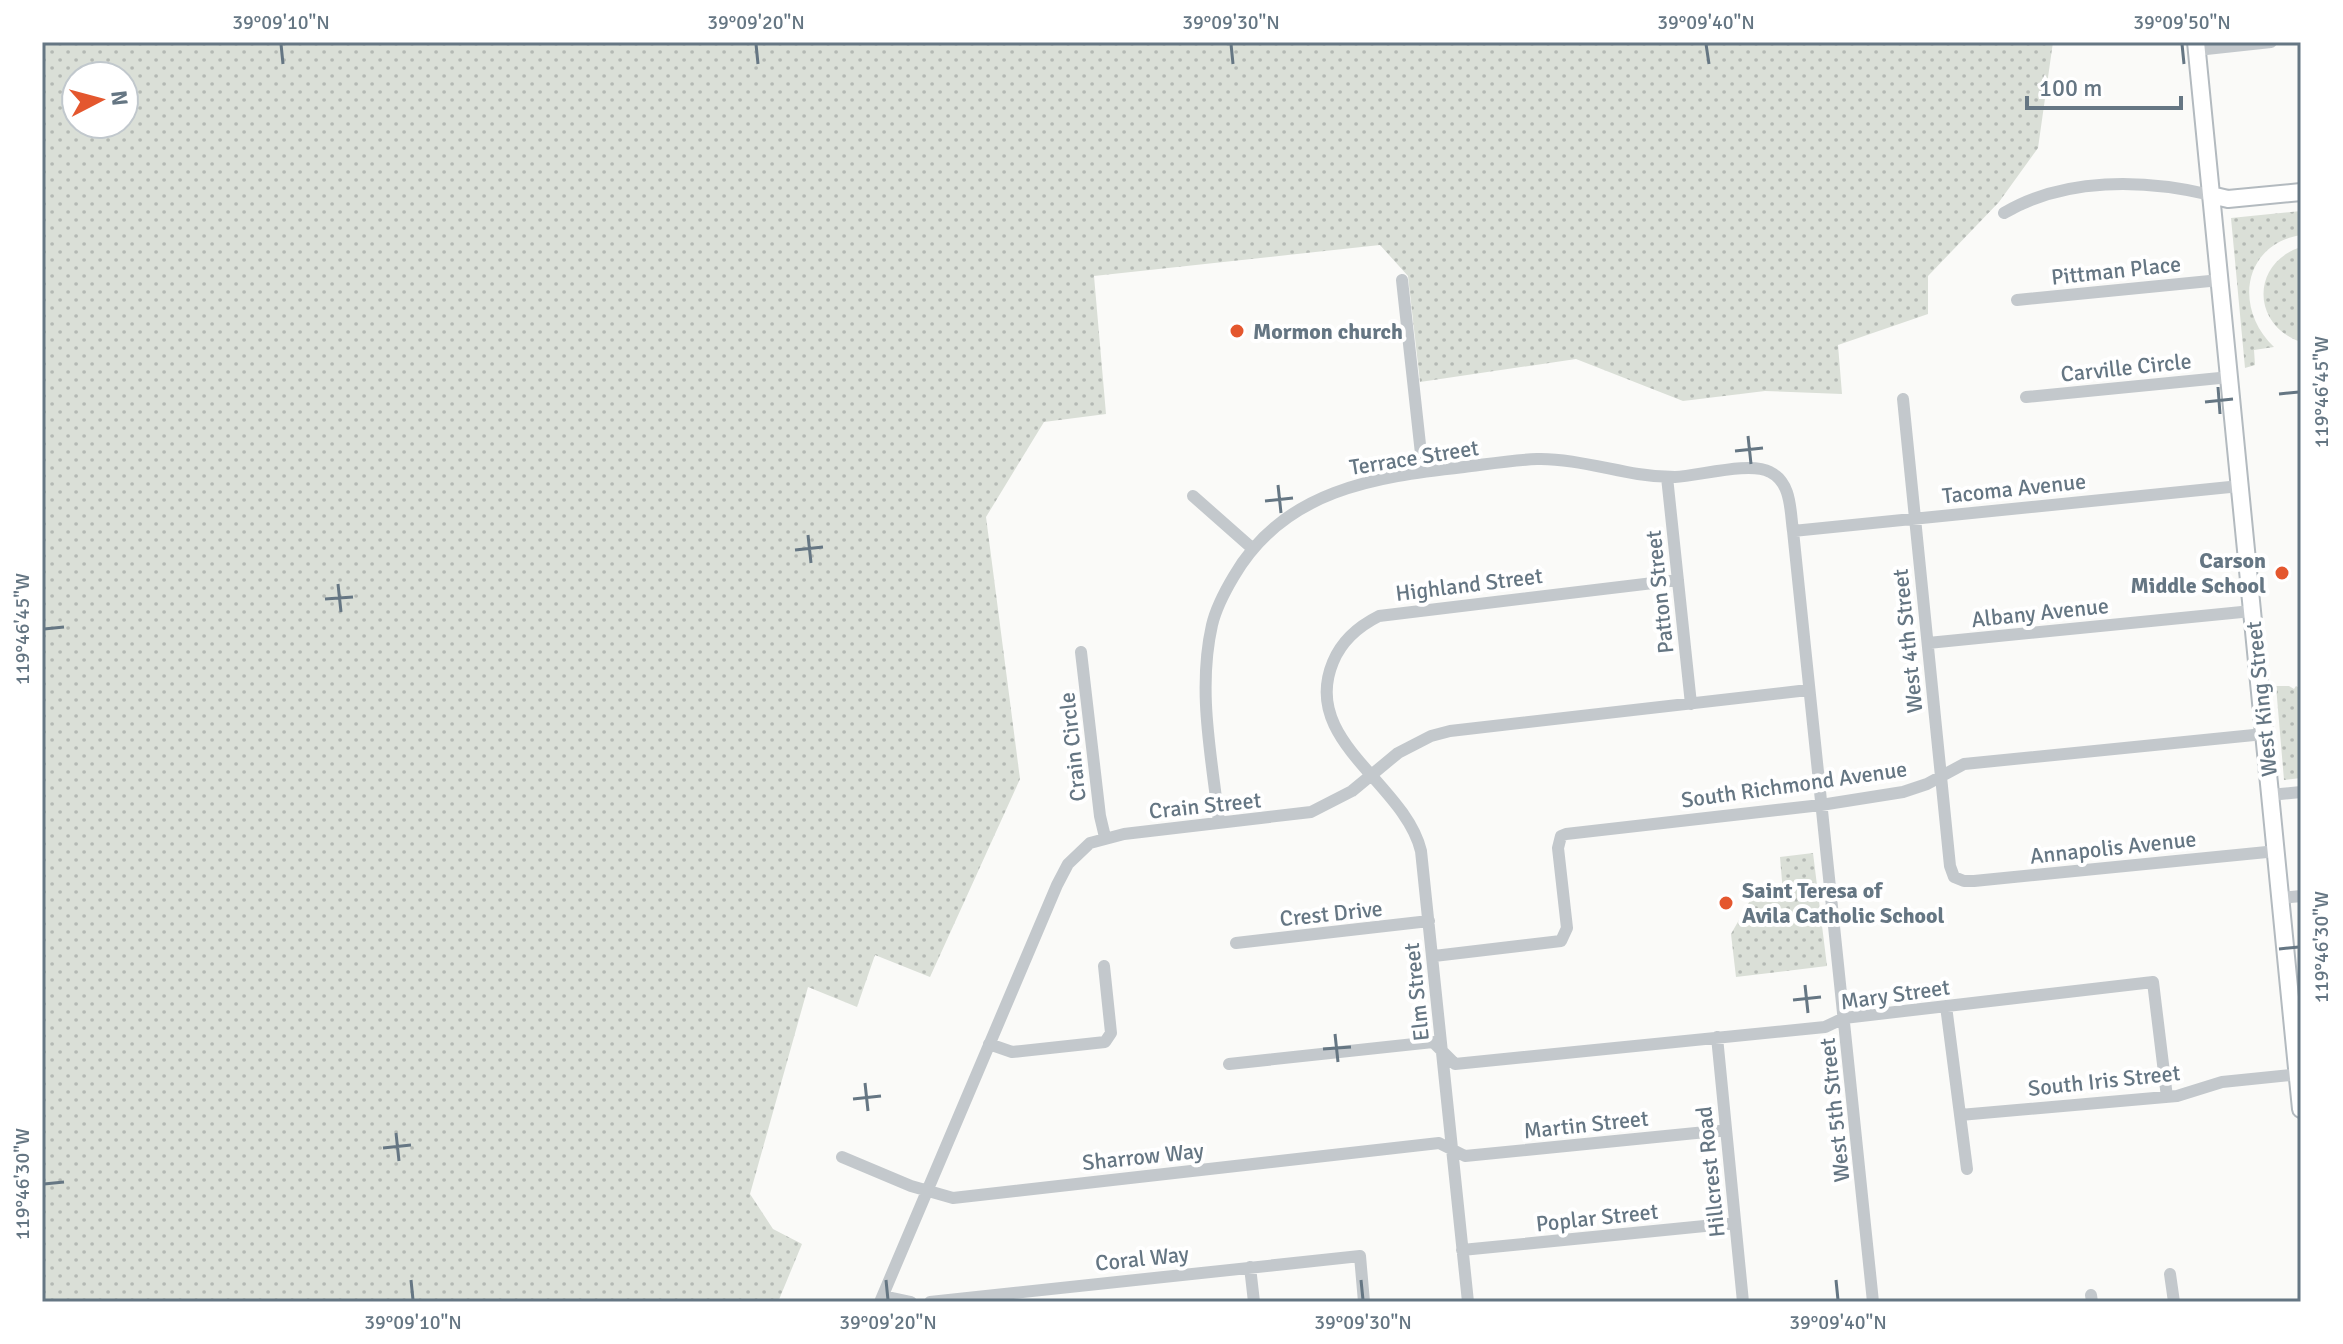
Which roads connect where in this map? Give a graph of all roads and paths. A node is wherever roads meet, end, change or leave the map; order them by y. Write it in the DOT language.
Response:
graph roads {
  1 [pos="2271,42"];
  2 [pos="2196,46"];
  3 [pos="2301,192"];
  4 [pos="2211,195"];
  5 [pos="2004,213"];
  6 [pos="1402,280"];
  7 [pos="2220,280"];
  8 [pos="2017,300"];
  9 [pos="2230,377"];
  10 [pos="2026,397"];
  11 [pos="1903,399"];
  12 [pos="1423,472"];
  13 [pos="1667,477"];
  14 [pos="1785,486"];
  15 [pos="2240,486"];
  16 [pos="1193,496"];
  17 [pos="1915,518"];
  18 [pos="1793,531"];
  19 [pos="1253,549"];
  20 [pos="1678,580"];
  21 [pos="2252,611"];
  22 [pos="1928,643"];
  23 [pos="1081,652"];
  24 [pos="1808,690"];
  25 [pos="1691,704"];
  26 [pos="1328,708"];
  27 [pos="2264,734"];
  28 [pos="1371,774"];
  29 [pos="1941,775"];
  30 [pos="2301,792"];
  31 [pos="2270,795"];
  32 [pos="1821,805"];
  33 [pos="1219,823"];
  34 [pos="1105,837"];
  35 [pos="2277,851"];
  36 [pos="1954,877"];
  37 [pos="2301,896"];
  38 [pos="2281,898"];
  39 [pos="1429,921"];
  40 [pos="1236,943"];
  41 [pos="1434,956"];
  42 [pos="1104,966"];
  43 [pos="1946,1006"];
  44 [pos="1844,1018"];
  45 [pos="1717,1037"];
  46 [pos="989,1044"];
  47 [pos="1443,1053"];
  48 [pos="1229,1064"];
  49 [pos="2300,1074"];
  50 [pos="2167,1097"];
  51 [pos="2301,1109"];
  52 [pos="1960,1115"];
  53 [pos="1726,1130"];
  54 [pos="1452,1151"];
  55 [pos="842,1157"];
  56 [pos="1967,1169"];
  57 [pos="926,1190"];
  58 [pos="1735,1223"];
  59 [pos="1462,1250"];
  60 [pos="1250,1267"];
  61 [pos="2170,1274"];
  62 [pos="881,1299"];
  63 [pos="911,1302"];
  64 [pos="930,1302"];
  65 [pos="1254,1302"];
  66 [pos="1364,1302"];
  67 [pos="1468,1302"];
  68 [pos="1743,1302"];
  69 [pos="1873,1302"];
  70 [pos="2174,1302"];
  1 -- 2 [label="street"];
  2 -- 4 [label="street, West King Street"];
  3 -- 4 [label="street"];
  4 -- 5 [label="street"];
  4 -- 7 [label="street, West King Street"];
  6 -- 12 [label="street"];
  7 -- 8 [label="street, Pittman Place"];
  7 -- 9 [label="street, West King Street"];
  9 -- 10 [label="street, Carville Circle"];
  9 -- 15 [label="street, West King Street"];
  11 -- 17 [label="street, West 4th Street"];
  12 -- 13 [label="street, Terrace Street"];
  12 -- 19 [label="street, Terrace Street"];
  13 -- 14 [label="street, Terrace Street"];
  13 -- 20 [label="street, Patton Street"];
  14 -- 18 [label="street, West 5th Street"];
  15 -- 17 [label="street, Tacoma Avenue"];
  15 -- 21 [label="street, West King Street"];
  16 -- 19 [label="street"];
  17 -- 18 [label="street, Tacoma Avenue"];
  17 -- 22 [label="street, West 4th Street"];
  18 -- 24 [label="street, West 5th Street"];
  19 -- 33 [label="street, Terrace Street"];
  20 -- 25 [label="street, Patton Street"];
  20 -- 26 [label="street, Highland Street"];
  21 -- 22 [label="street, Albany Avenue"];
  21 -- 27 [label="street, West King Street"];
  22 -- 29 [label="street, West 4th Street"];
  23 -- 34 [label="street, Crain Circle"];
  24 -- 25 [label="street, Crain Street"];
  24 -- 32 [label="street, West 5th Street"];
  25 -- 28 [label="street, Crain Street"];
  26 -- 28 [label="street, Elm Street"];
  27 -- 29 [label="street, South Richmond Avenue"];
  27 -- 31 [label="street, West King Street"];
  28 -- 33 [label="street, Crain Street"];
  28 -- 39 [label="street, Elm Street"];
  29 -- 32 [label="street, South Richmond Avenue"];
  29 -- 36 [label="street, West 4th Street"];
  30 -- 31 [label="street"];
  31 -- 35 [label="street, West King Street"];
  32 -- 41 [label="street, South Richmond Avenue"];
  32 -- 44 [label="street, West 5th Street"];
  33 -- 34 [label="street, Crain Street"];
  34 -- 46 [label="street, Crain Street"];
  35 -- 36 [label="street, Annapolis Avenue"];
  35 -- 38 [label="street, West King Street"];
  37 -- 38 [label="street"];
  38 -- 49 [label="street, West King Street"];
  39 -- 40 [label="street, Crest Drive"];
  39 -- 41 [label="street, Elm Street"];
  41 -- 47 [label="street, Elm Street"];
  42 -- 46 [label="street"];
  43 -- 44 [label="street, Mary Street"];
  43 -- 50 [label="street, Mary Street"];
  43 -- 52 [label="street"];
  44 -- 45 [label="street, Mary Street"];
  44 -- 69 [label="street, West 5th Street"];
  45 -- 47 [label="street, Mary Street"];
  45 -- 53 [label="street, Hillcrest Road"];
  46 -- 57 [label="street, Crain Street"];
  47 -- 48 [label="street, Mary Street"];
  47 -- 54 [label="street, Elm Street"];
  49 -- 50 [label="street, South Iris Street"];
  49 -- 51 [label="street, West King Street"];
  50 -- 52 [label="street, South Iris Street"];
  52 -- 56 [label="street"];
  53 -- 54 [label="street, Martin Street"];
  53 -- 58 [label="street, Hillcrest Road"];
  54 -- 57 [label="street, Sharrow Way"];
  54 -- 59 [label="street, Elm Street"];
  55 -- 57 [label="street, Sharrow Way"];
  57 -- 62 [label="street, Crain Street"];
  58 -- 59 [label="street, Poplar Street"];
  58 -- 68 [label="street, Hillcrest Road"];
  59 -- 67 [label="street, Elm Street"];
  60 -- 64 [label="street, Coral Way"];
  60 -- 65 [label="street"];
  60 -- 66 [label="street, Coral Way"];
  61 -- 70 [label="street"];
  62 -- 63 [label="street"];
}
